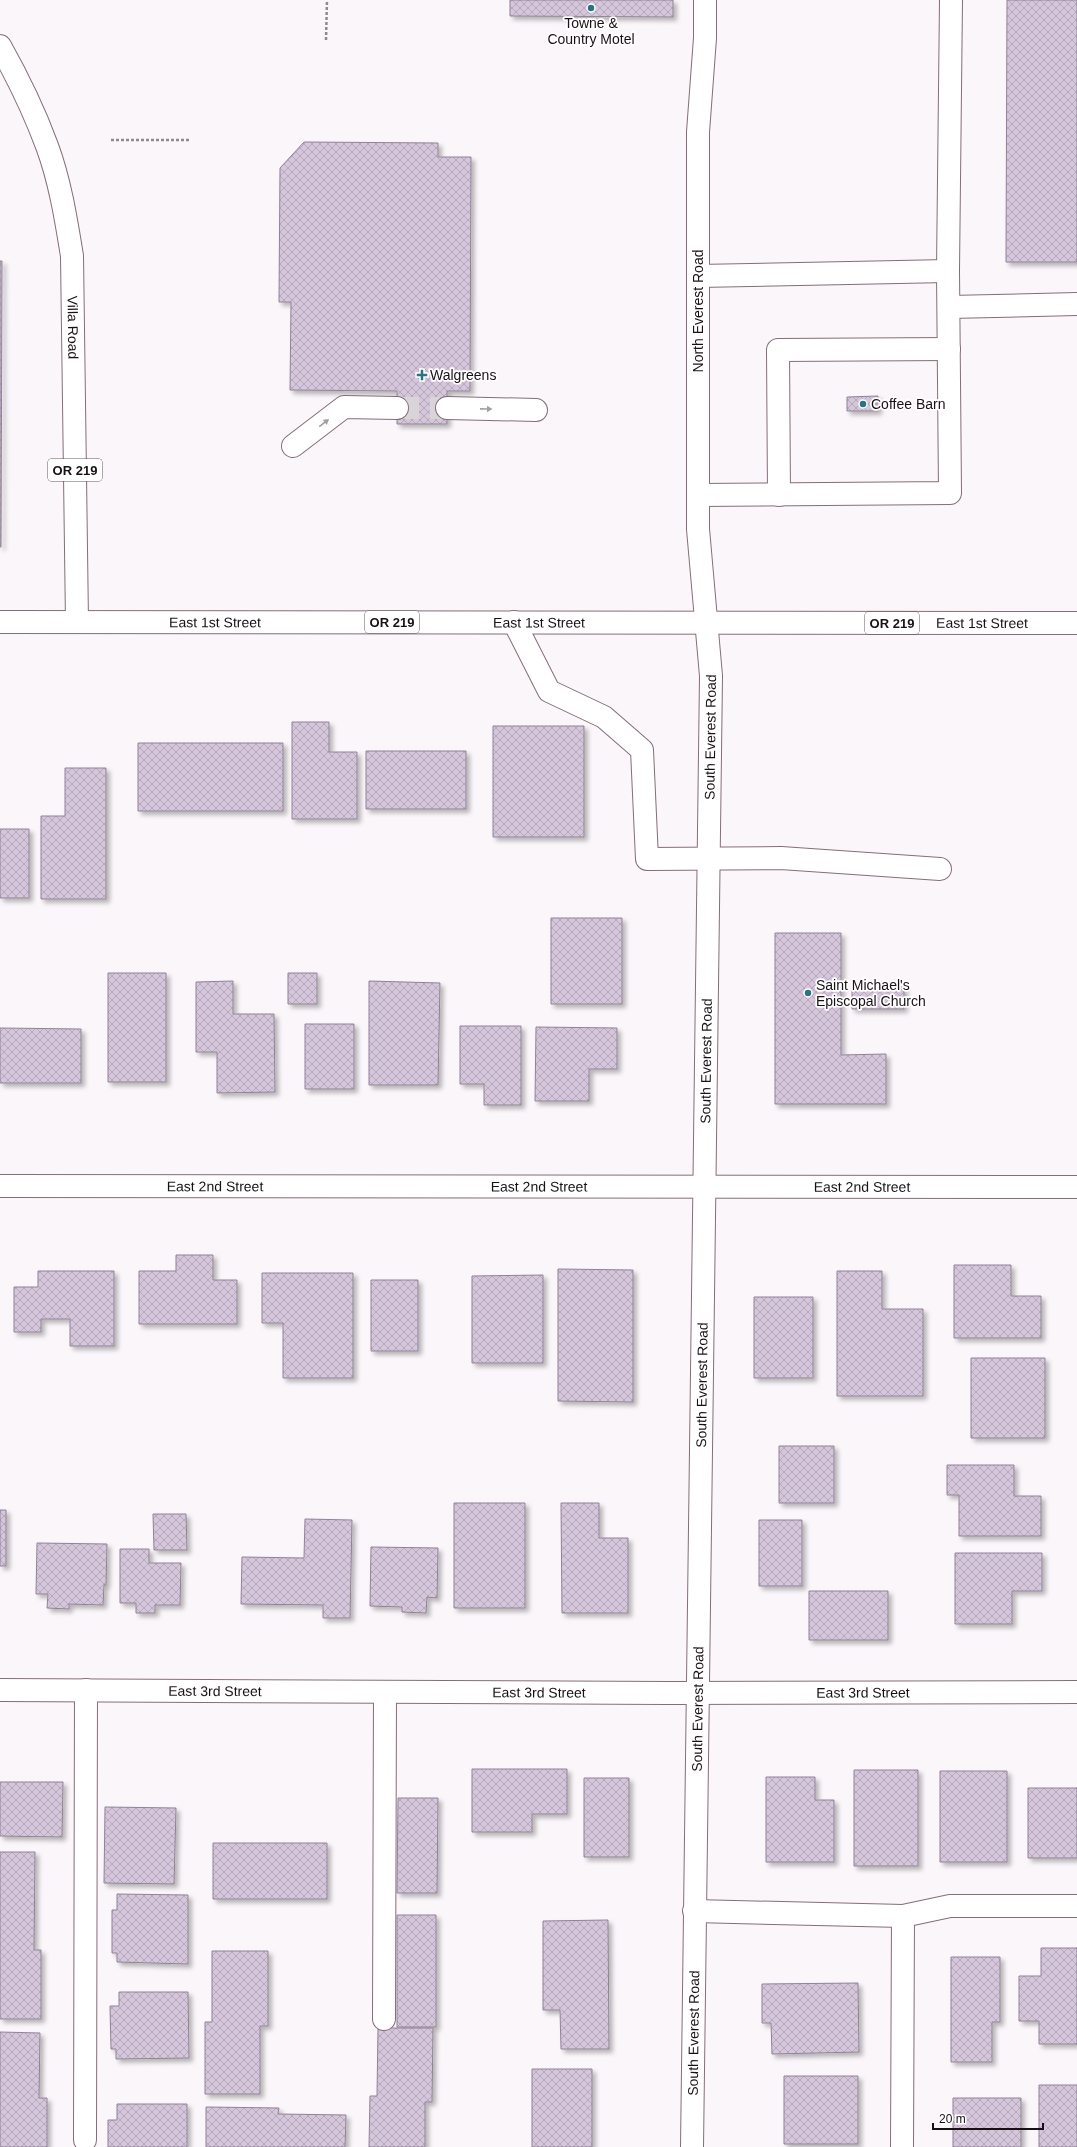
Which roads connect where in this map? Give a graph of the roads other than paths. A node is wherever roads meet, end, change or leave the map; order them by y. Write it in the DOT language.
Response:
graph roads {
  1 [pos="705,0"];
  2 [pos="951,0"];
  3 [pos="0,46"];
  4 [pos="948,272"];
  5 [pos="698,276"];
  6 [pos="1077,304"];
  7 [pos="949,307"];
  8 [pos="949,348"];
  9 [pos="397,408"];
  10 [pos="448,408"];
  11 [pos="536,410"];
  12 [pos="294,446"];
  13 [pos="698,495"];
  14 [pos="779,495"];
  15 [pos="0,622"];
  16 [pos="77,622"];
  17 [pos="514,622"];
  18 [pos="706,622"];
  19 [pos="1077,623"];
  20 [pos="708,860"];
  21 [pos="940,869"];
  22 [pos="0,1186"];
  23 [pos="1077,1187"];
  24 [pos="703,1188"];
  25 [pos="0,1690"];
  26 [pos="86,1690"];
  27 [pos="385,1692"];
  28 [pos="1077,1692"];
  29 [pos="698,1693"];
  30 [pos="1077,1906"];
  31 [pos="694,1911"];
  32 [pos="903,1916"];
  33 [pos="384,2019"];
  34 [pos="85,2140"];
  35 [pos="692,2147"];
  36 [pos="902,2147"];
  1 -- 5 [label="street, North Everest Road"];
  2 -- 4 [label="street"];
  3 -- 16 [label="street, Villa Road / OR 219"];
  4 -- 5 [label="street"];
  4 -- 7 [label="street"];
  5 -- 13 [label="street, North Everest Road"];
  6 -- 7 [label="street"];
  7 -- 8 [label="street"];
  8 -- 14 [label="street"];
  8 -- 14 [label="street"];
  12 -- 9 [label="street, one-way"];
  10 -- 11 [label="street, one-way"];
  13 -- 14 [label="street"];
  13 -- 18 [label="street, North Everest Road"];
  15 -- 16 [label="street, East 1st Street / OR 219"];
  16 -- 17 [label="street, East 1st Street / OR 219"];
  17 -- 18 [label="street, East 1st Street / OR 219"];
  17 -- 20 [label="street"];
  18 -- 19 [label="street, East 1st Street / OR 219"];
  18 -- 20 [label="street, South Everest Road"];
  20 -- 21 [label="street"];
  20 -- 24 [label="street, South Everest Road"];
  22 -- 24 [label="street, East 2nd Street"];
  23 -- 24 [label="street, East 2nd Street"];
  24 -- 29 [label="street, South Everest Road"];
  25 -- 26 [label="street, East 3rd Street"];
  26 -- 27 [label="street, East 3rd Street"];
  26 -- 34 [label="street"];
  27 -- 29 [label="street, East 3rd Street"];
  27 -- 33 [label="street"];
  28 -- 29 [label="street, East 3rd Street"];
  29 -- 31 [label="street, South Everest Road"];
  30 -- 32 [label="street"];
  31 -- 32 [label="street"];
  31 -- 35 [label="street, South Everest Road"];
  32 -- 36 [label="street"];
}
